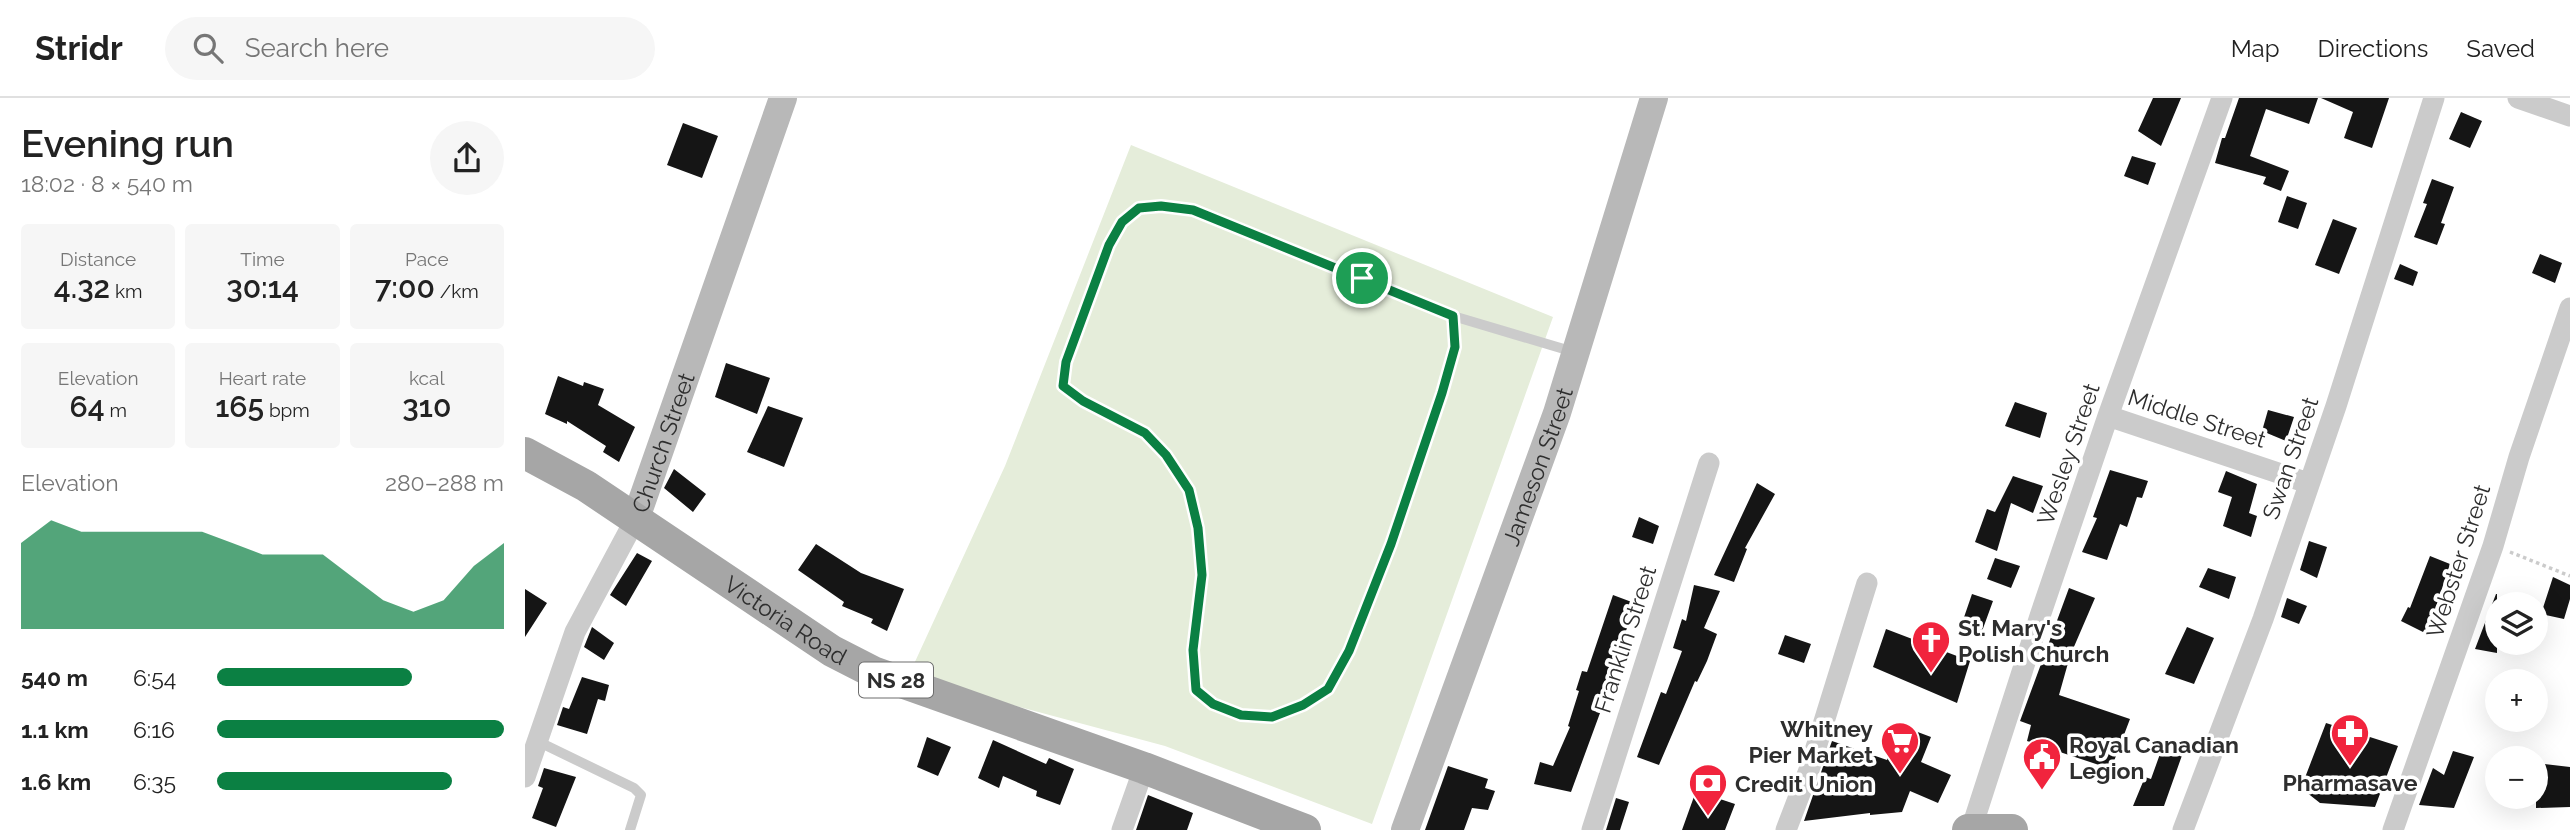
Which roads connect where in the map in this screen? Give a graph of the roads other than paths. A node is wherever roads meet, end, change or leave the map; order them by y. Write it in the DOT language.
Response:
graph roads {
  1 [pos="783,98"];
  2 [pos="1654,98"];
  3 [pos="2222,98"];
  4 [pos="2434,98"];
  5 [pos="2518,98"];
  6 [pos="2570,116"];
  7 [pos="2570,308"];
  8 [pos="1453,316"];
  9 [pos="1576,352"];
  10 [pos="2108,416"];
  11 [pos="525,453"];
  12 [pos="1709,463"];
  13 [pos="2308,483"];
  14 [pos="636,518"];
  15 [pos="1867,583"];
  16 [pos="531,739"];
  17 [pos="1144,768"];
  18 [pos="525,777"];
  19 [pos="630,830"];
  20 [pos="1122,830"];
  21 [pos="1305,830"];
  22 [pos="1405,830"];
  23 [pos="1592,830"];
  24 [pos="1786,830"];
  25 [pos="1970,830"];
  26 [pos="2012,830"];
  27 [pos="2183,830"];
  28 [pos="2393,830"];
  1 -- 14 [label="street, Church Street"];
  2 -- 9 [label="street, Jameson Street"];
  3 -- 10 [label="street, Wesley Street"];
  4 -- 13 [label="street, Swan Street"];
  5 -- 6 [label="street"];
  7 -- 28 [label="street, Webster Street"];
  8 -- 9 [label="lane"];
  9 -- 22 [label="street, Jameson Street"];
  10 -- 13 [label="street, Middle Street"];
  10 -- 25 [label="street, Wesley Street"];
  11 -- 14 [label="main road, Victoria Road / NS 28"];
  12 -- 23 [label="street, Franklin Street"];
  13 -- 27 [label="street, Swan Street"];
  14 -- 16 [label="street, Church Street"];
  14 -- 17 [label="main road, Victoria Road / NS 28"];
  15 -- 24 [label="street"];
  16 -- 18 [label="street, Church Street"];
  16 -- 19 [label="lane"];
  17 -- 20 [label="street"];
  17 -- 21 [label="main road, Victoria Road / NS 28"];
  25 -- 26 [label="main road"];
}
